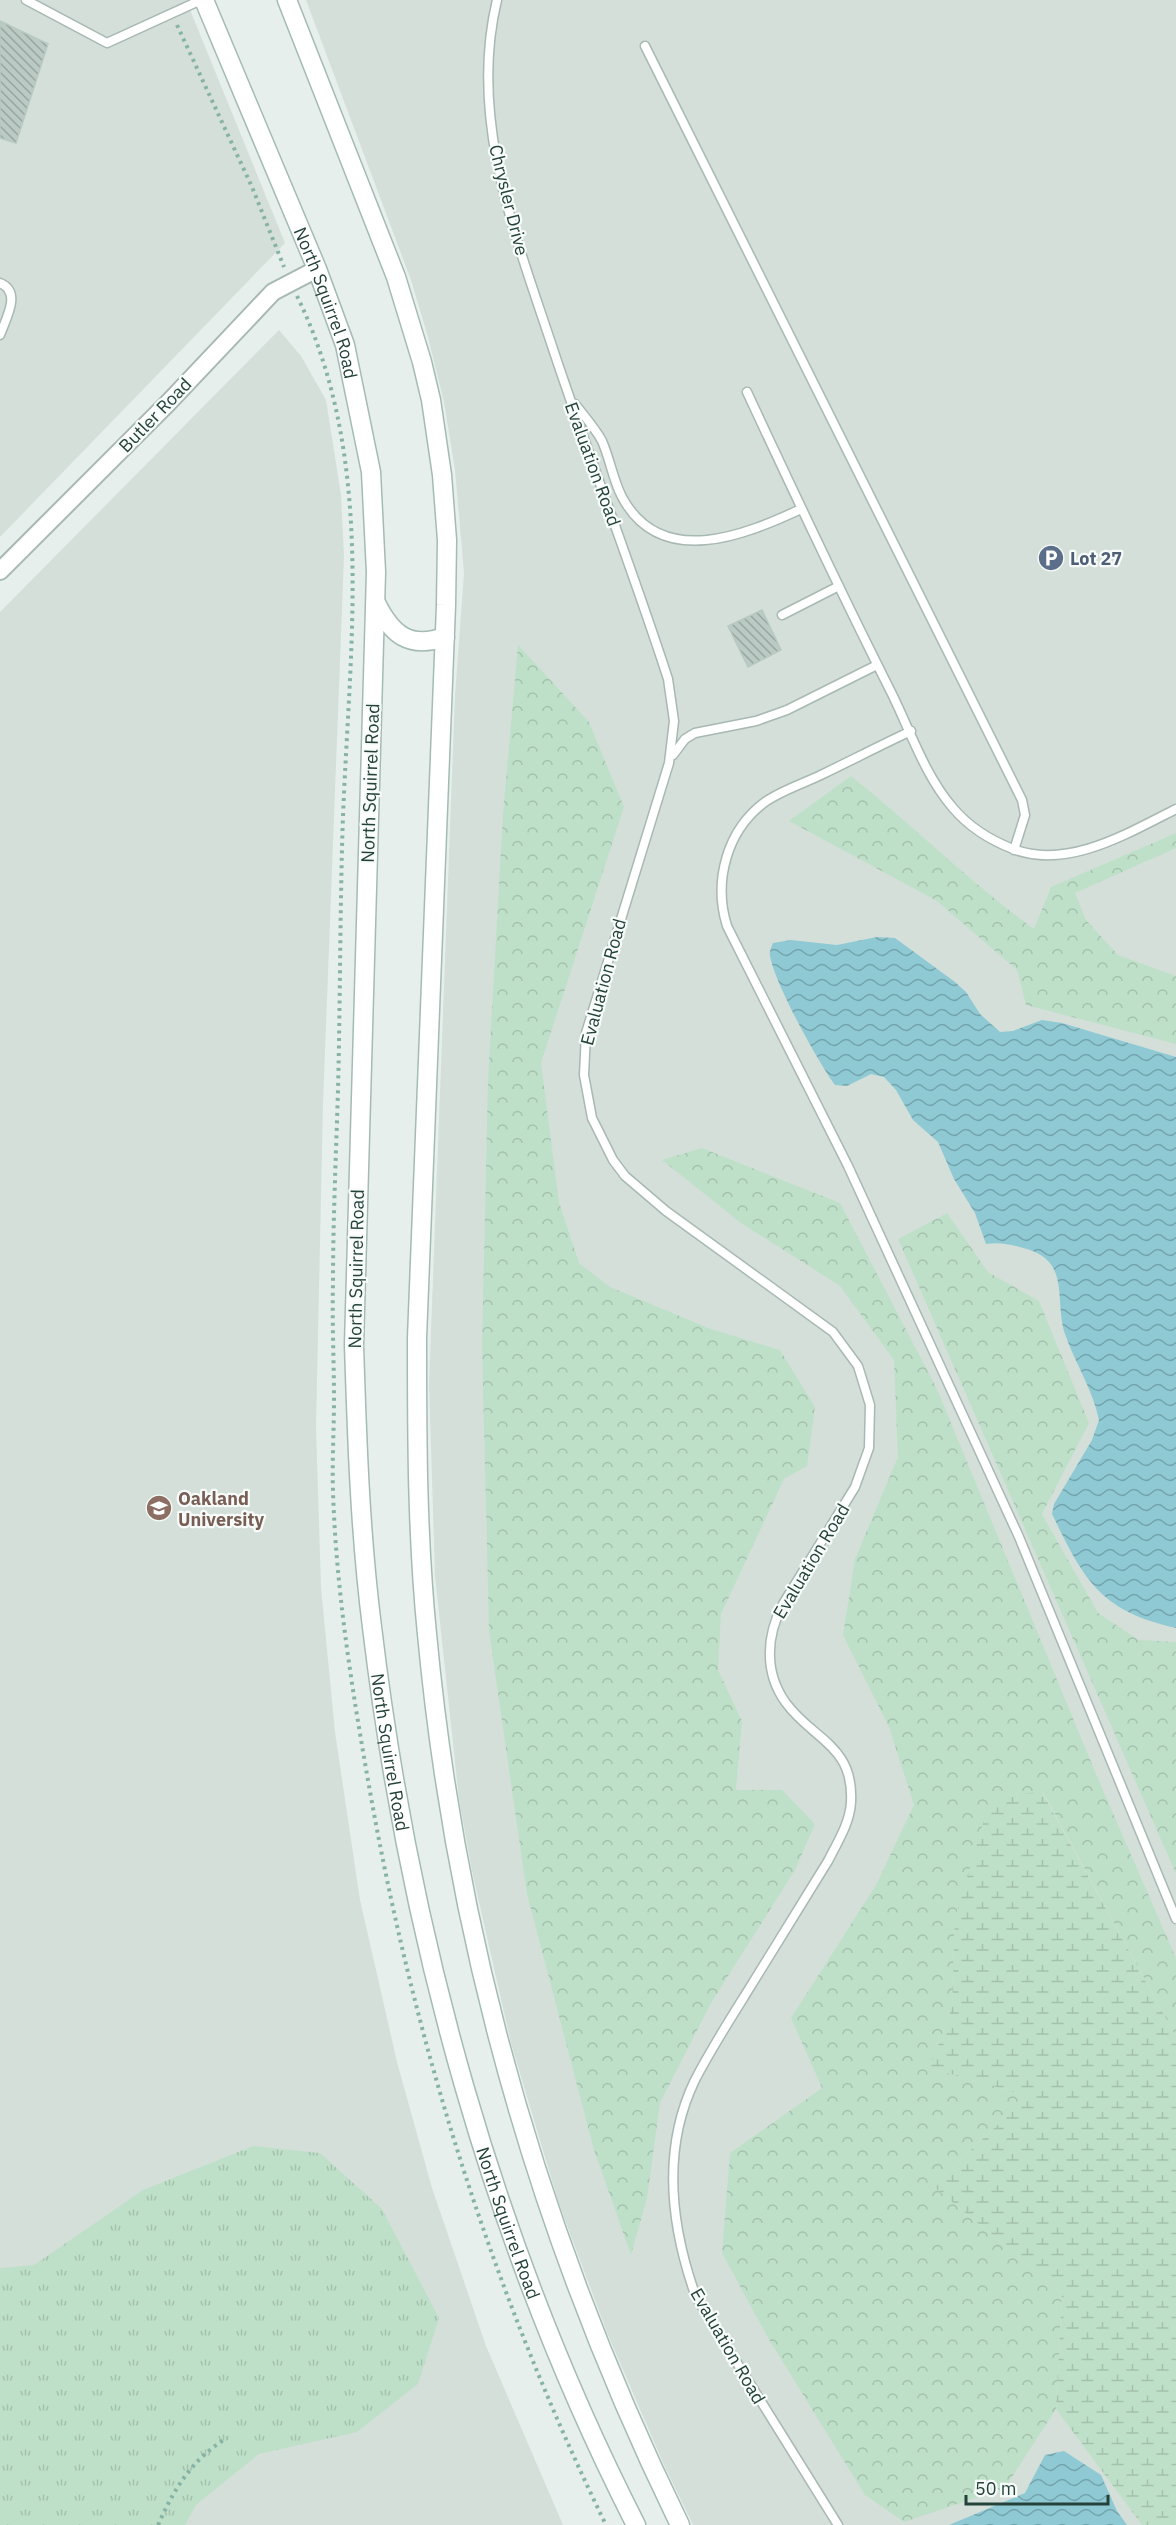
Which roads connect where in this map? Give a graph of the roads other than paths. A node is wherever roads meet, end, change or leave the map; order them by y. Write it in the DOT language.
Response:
graph roads {
  1 [pos="26,0"];
  2 [pos="202,0"];
  3 [pos="287,0"];
  4 [pos="497,0"];
  5 [pos="645,46"];
  6 [pos="317,269"];
  7 [pos="0,283"];
  8 [pos="0,334"];
  9 [pos="747,392"];
  10 [pos="568,394"];
  11 [pos="801,509"];
  12 [pos="0,571"];
  13 [pos="838,586"];
  14 [pos="375,602"];
  15 [pos="782,615"];
  16 [pos="445,637"];
  17 [pos="877,665"];
  18 [pos="910,731"];
  19 [pos="669,763"];
  20 [pos="1176,809"];
  21 [pos="1014,850"];
  22 [pos="1176,1919"];
  23 [pos="636,2525"];
  24 [pos="680,2525"];
  25 [pos="838,2525"];
  1 -- 2 [label="lane"];
  2 -- 6 [label="main road, North Squirrel Road"];
  3 -- 16 [label="main road"];
  4 -- 10 [label="lane, Chrysler Drive"];
  5 -- 21 [label="lane"];
  6 -- 12 [label="street, Butler Road"];
  6 -- 14 [label="main road, North Squirrel Road"];
  7 -- 8 [label="lane"];
  9 -- 11 [label="lane"];
  10 -- 11 [label="lane, Evaluation Road"];
  10 -- 19 [label="lane, Evaluation Road"];
  11 -- 13 [label="lane"];
  13 -- 15 [label="lane"];
  13 -- 17 [label="lane"];
  14 -- 16 [label="main road"];
  14 -- 23 [label="main road, North Squirrel Road"];
  16 -- 24 [label="main road"];
  17 -- 18 [label="lane"];
  17 -- 19 [label="lane, Evaluation Road"];
  18 -- 21 [label="lane"];
  18 -- 22 [label="lane"];
  19 -- 25 [label="lane, Evaluation Road"];
  20 -- 21 [label="lane"];
}
